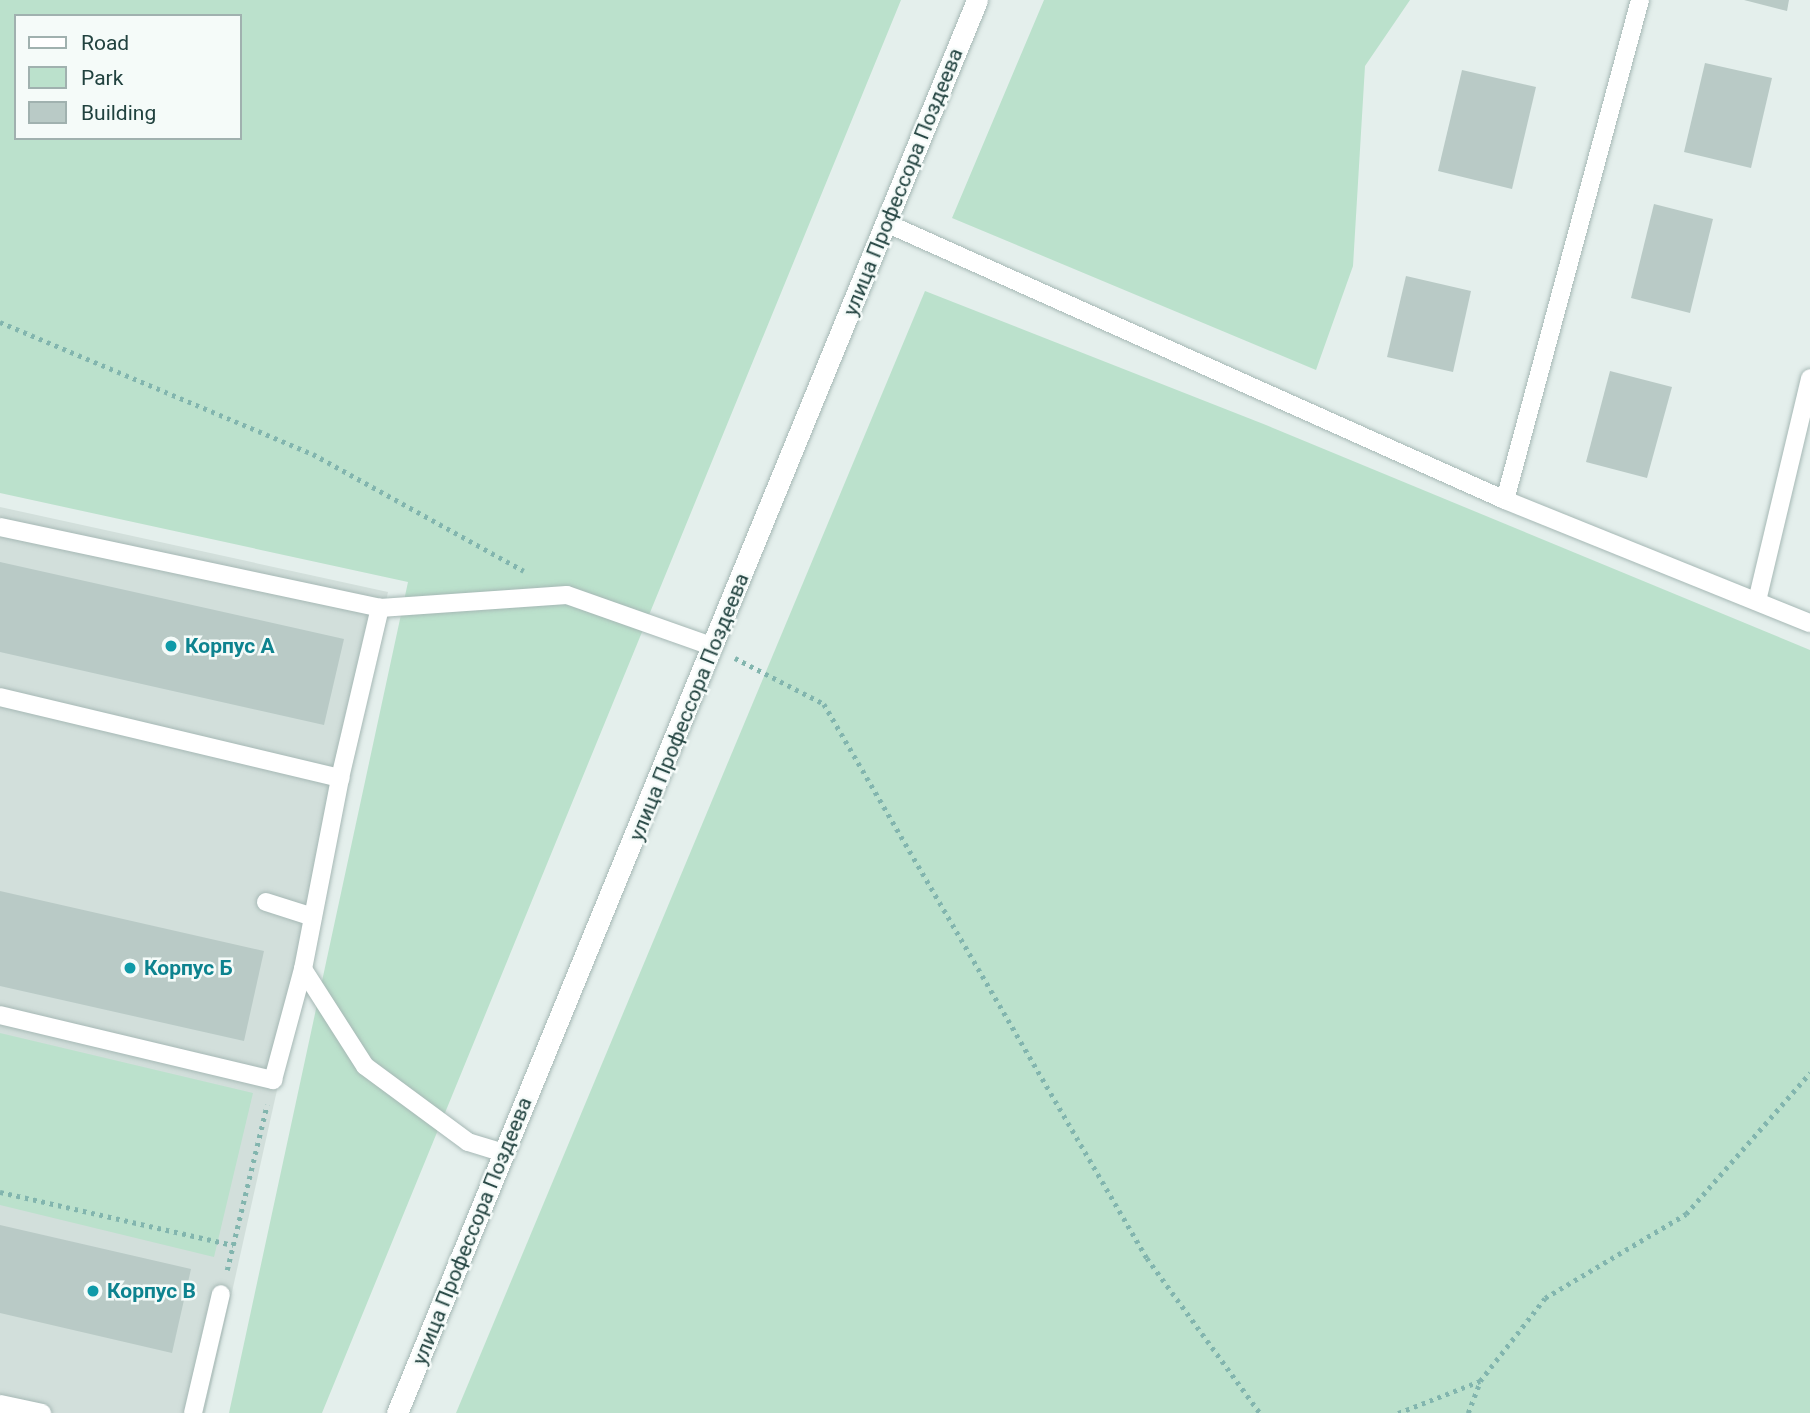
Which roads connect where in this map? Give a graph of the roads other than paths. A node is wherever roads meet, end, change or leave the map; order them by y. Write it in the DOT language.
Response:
graph roads {
  1 [pos="977,0"];
  2 [pos="1640,0"];
  3 [pos="886,223"];
  4 [pos="1810,378"];
  5 [pos="1505,500"];
  6 [pos="0,527"];
  7 [pos="1757,601"];
  8 [pos="380,608"];
  9 [pos="1810,623"];
  10 [pos="714,647"];
  11 [pos="0,697"];
  12 [pos="340,778"];
  13 [pos="266,902"];
  14 [pos="313,917"];
  15 [pos="303,969"];
  16 [pos="0,1015"];
  17 [pos="504,1153"];
  18 [pos="221,1294"];
  19 [pos="0,1404"];
  20 [pos="42,1413"];
  21 [pos="193,1413"];
  22 [pos="397,1413"];
  1 -- 3 [label="street, улица Профессора Поздеева"];
  2 -- 5 [label="lane"];
  3 -- 5 [label="lane"];
  3 -- 10 [label="street, улица Профессора Поздеева"];
  4 -- 7 [label="lane"];
  5 -- 7 [label="lane"];
  6 -- 8 [label="lane"];
  7 -- 9 [label="lane"];
  8 -- 10 [label="lane"];
  8 -- 12 [label="lane"];
  10 -- 17 [label="street, улица Профессора Поздеева"];
  11 -- 12 [label="lane"];
  12 -- 14 [label="lane"];
  13 -- 14 [label="lane"];
  14 -- 15 [label="lane"];
  15 -- 16 [label="lane"];
  15 -- 17 [label="lane"];
  17 -- 22 [label="street, улица Профессора Поздеева"];
  18 -- 21 [label="lane"];
  19 -- 20 [label="lane"];
}
